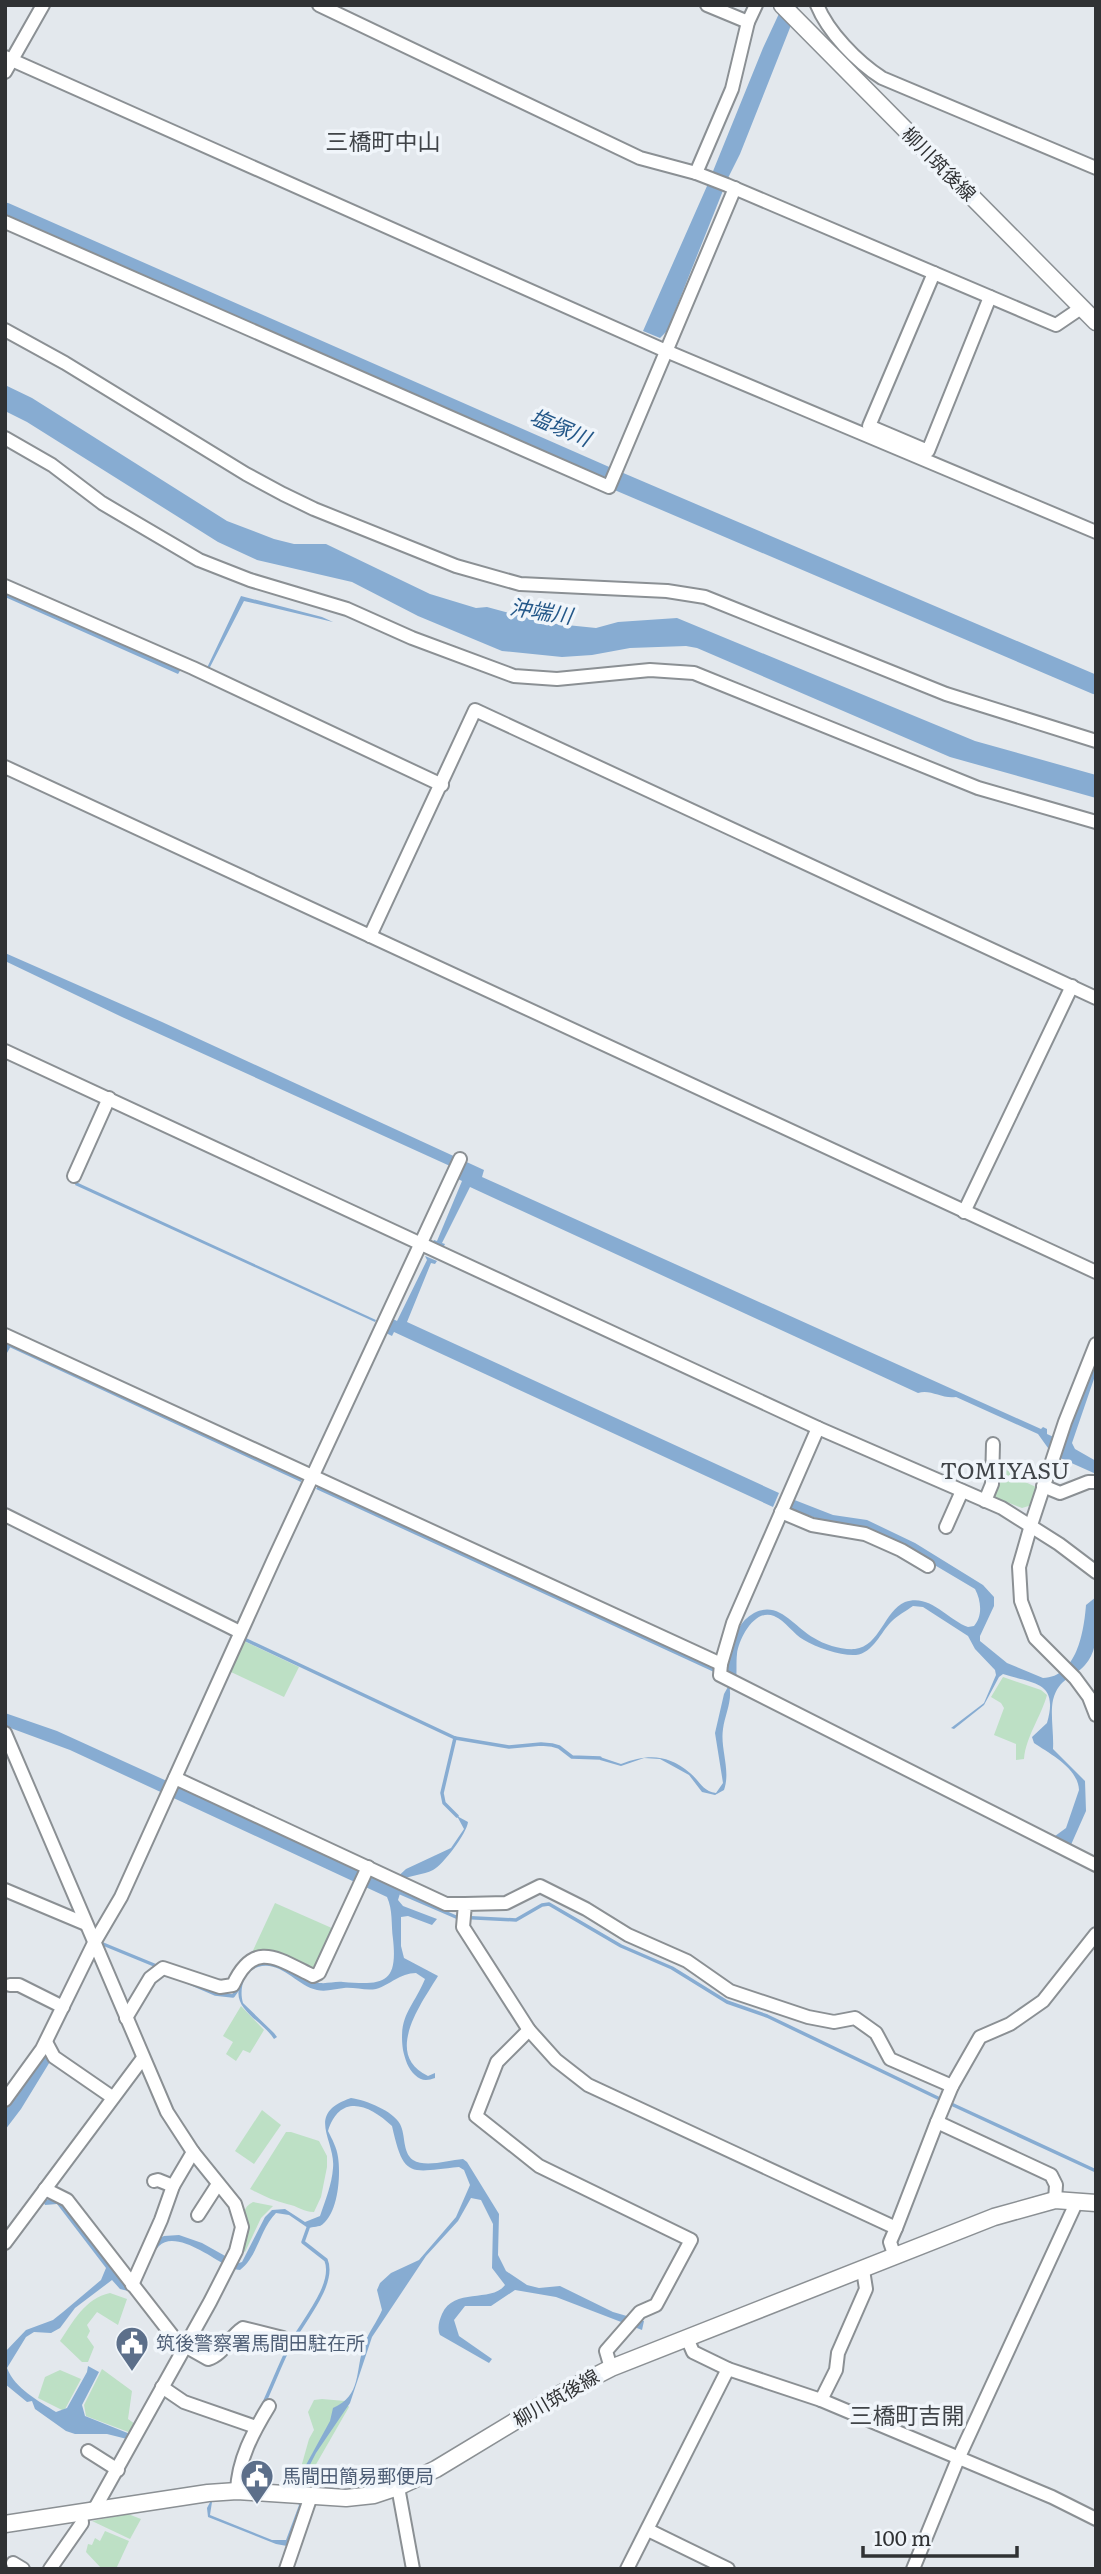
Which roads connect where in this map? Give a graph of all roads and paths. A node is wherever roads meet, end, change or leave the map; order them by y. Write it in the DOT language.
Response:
graph roads {
  1 [pos="43,5"];
  2 [pos="319,5"];
  3 [pos="707,5"];
  4 [pos="755,5"];
  5 [pos="782,5"];
  6 [pos="817,5"];
  7 [pos="748,22"];
  8 [pos="7,63"];
  9 [pos="1096,168"];
  10 [pos="700,175"];
  11 [pos="731,187"];
  12 [pos="5,222"];
  13 [pos="934,273"];
  14 [pos="990,297"];
  15 [pos="1081,308"];
  16 [pos="1096,323"];
  17 [pos="5,330"];
  18 [pos="666,351"];
  19 [pos="5,438"];
  20 [pos="1096,532"];
  21 [pos="5,586"];
  22 [pos="1096,741"];
  23 [pos="5,767"];
  24 [pos="442,785"];
  25 [pos="1096,822"];
  26 [pos="370,936"];
  27 [pos="1072,986"];
  28 [pos="1096,998"];
  29 [pos="5,1051"];
  30 [pos="109,1098"];
  31 [pos="460,1158"];
  32 [pos="74,1176"];
  33 [pos="964,1212"];
  34 [pos="424,1246"];
  35 [pos="1096,1272"];
  36 [pos="5,1335"];
  37 [pos="1096,1344"];
  38 [pos="818,1429"];
  39 [pos="993,1444"];
  40 [pos="312,1476"];
  41 [pos="1096,1482"];
  42 [pos="1043,1486"];
  43 [pos="962,1491"];
  44 [pos="985,1501"];
  45 [pos="781,1511"];
  46 [pos="5,1515"];
  47 [pos="1031,1525"];
  48 [pos="946,1527"];
  49 [pos="928,1566"];
  50 [pos="1096,1572"];
  51 [pos="240,1632"];
  52 [pos="721,1664"];
  53 [pos="1096,1715"];
  54 [pos="5,1733"];
  55 [pos="175,1778"];
  56 [pos="1096,1865"];
  57 [pos="368,1867"];
  58 [pos="5,1890"];
  59 [pos="465,1904"];
  60 [pos="86,1924"];
  61 [pos="1096,1934"];
  62 [pos="94,1943"];
  63 [pos="9,1985"];
  64 [pos="63,2007"];
  65 [pos="126,2018"];
  66 [pos="529,2030"];
  67 [pos="46,2042"];
  68 [pos="143,2058"];
  69 [pos="953,2086"];
  70 [pos="112,2097"];
  71 [pos="5,2100"];
  72 [pos="937,2122"];
  73 [pos="193,2152"];
  74 [pos="154,2181"];
  75 [pos="218,2184"];
  76 [pos="173,2186"];
  77 [pos="45,2189"];
  78 [pos="1055,2200"];
  79 [pos="1077,2202"];
  80 [pos="1096,2203"];
  81 [pos="198,2215"];
  82 [pos="896,2228"];
  83 [pos="5,2243"];
  84 [pos="895,2257"];
  85 [pos="863,2270"];
  86 [pos="132,2284"];
  87 [pos="283,2338"];
  88 [pos="687,2338"];
  89 [pos="184,2347"];
  90 [pos="611,2368"];
  91 [pos="728,2369"];
  92 [pos="162,2387"];
  93 [pos="821,2400"];
  94 [pos="269,2406"];
  95 [pos="256,2427"];
  96 [pos="88,2451"];
  97 [pos="958,2459"];
  98 [pos="118,2470"];
  99 [pos="398,2487"];
  100 [pos="237,2491"];
  101 [pos="311,2496"];
  102 [pos="87,2511"];
  103 [pos="1096,2519"];
  104 [pos="5,2524"];
  105 [pos="648,2530"];
  106 [pos="50,2569"];
  107 [pos="286,2569"];
  108 [pos="413,2569"];
  109 [pos="627,2569"];
  110 [pos="728,2569"];
  111 [pos="913,2569"];
  1 -- 8 [label="street"];
  2 -- 10 [label="street"];
  3 -- 7 [label="street"];
  4 -- 7 [label="street"];
  5 -- 15 [label="main road, 柳川筑後線"];
  6 -- 9 [label="street"];
  7 -- 10 [label="street"];
  8 -- 18 [label="street"];
  10 -- 11 [label="street"];
  11 -- 13 [label="street"];
  11 -- 18 [label="street"];
  12 -- 18 [label="street"];
  13 -- 14 [label="street"];
  13 -- 14 [label="street"];
  14 -- 15 [label="street"];
  15 -- 16 [label="main road, 柳川筑後線"];
  17 -- 22 [label="street"];
  18 -- 20 [label="street"];
  19 -- 25 [label="street"];
  21 -- 24 [label="street"];
  23 -- 26 [label="street"];
  24 -- 26 [label="street"];
  24 -- 27 [label="street"];
  26 -- 33 [label="street"];
  27 -- 28 [label="street"];
  27 -- 33 [label="street"];
  29 -- 30 [label="street"];
  30 -- 32 [label="street"];
  30 -- 34 [label="street"];
  31 -- 34 [label="street"];
  33 -- 35 [label="street"];
  34 -- 38 [label="street"];
  34 -- 40 [label="street"];
  36 -- 40 [label="street"];
  37 -- 42 [label="street"];
  38 -- 43 [label="street"];
  38 -- 45 [label="street"];
  39 -- 44 [label="street"];
  40 -- 51 [label="street"];
  40 -- 52 [label="street"];
  41 -- 42 [label="street"];
  42 -- 47 [label="street"];
  43 -- 44 [label="street"];
  43 -- 48 [label="street"];
  44 -- 47 [label="street"];
  45 -- 49 [label="street"];
  45 -- 52 [label="street"];
  46 -- 51 [label="street"];
  47 -- 50 [label="street"];
  47 -- 53 [label="street"];
  51 -- 55 [label="street"];
  52 -- 56 [label="street"];
  54 -- 60 [label="street"];
  55 -- 57 [label="street"];
  55 -- 62 [label="street"];
  57 -- 59 [label="street"];
  57 -- 65 [label="street"];
  58 -- 60 [label="street"];
  59 -- 66 [label="street"];
  59 -- 69 [label="street"];
  60 -- 62 [label="street"];
  61 -- 69 [label="street"];
  62 -- 64 [label="street"];
  62 -- 65 [label="street"];
  63 -- 64 [label="street"];
  64 -- 67 [label="street"];
  65 -- 68 [label="street"];
  66 -- 82 [label="street"];
  66 -- 90 [label="street"];
  67 -- 70 [label="street"];
  67 -- 71 [label="street"];
  68 -- 70 [label="street"];
  68 -- 73 [label="street"];
  69 -- 72 [label="street"];
  70 -- 77 [label="street"];
  72 -- 78 [label="street"];
  72 -- 82 [label="street"];
  73 -- 75 [label="street"];
  73 -- 76 [label="street"];
  74 -- 76 [label="street"];
  75 -- 81 [label="street"];
  75 -- 89 [label="street"];
  76 -- 86 [label="street"];
  77 -- 83 [label="street"];
  77 -- 86 [label="street"];
  78 -- 79 [label="main road, 柳川筑後線"];
  78 -- 84 [label="main road, 柳川筑後線"];
  79 -- 80 [label="main road, 柳川筑後線"];
  79 -- 97 [label="street"];
  82 -- 84 [label="street"];
  84 -- 85 [label="main road, 柳川筑後線"];
  85 -- 88 [label="main road, 柳川筑後線"];
  85 -- 93 [label="street"];
  86 -- 89 [label="street"];
  87 -- 89 [label="street"];
  88 -- 90 [label="main road, 柳川筑後線"];
  88 -- 91 [label="street"];
  89 -- 92 [label="street"];
  90 -- 99 [label="main road, 柳川筑後線"];
  91 -- 93 [label="street"];
  91 -- 105 [label="street"];
  92 -- 95 [label="street"];
  92 -- 98 [label="street"];
  93 -- 97 [label="street"];
  94 -- 95 [label="street"];
  95 -- 100 [label="street"];
  96 -- 98 [label="street"];
  97 -- 103 [label="street"];
  97 -- 111 [label="street"];
  98 -- 102 [label="street"];
  99 -- 101 [label="main road, 柳川筑後線"];
  99 -- 108 [label="street"];
  100 -- 101 [label="main road, 柳川筑後線"];
  100 -- 102 [label="main road, 柳川筑後線"];
  101 -- 107 [label="street"];
  102 -- 104 [label="main road, 柳川筑後線"];
  102 -- 106 [label="street"];
  105 -- 109 [label="street"];
  105 -- 110 [label="street"];
}
